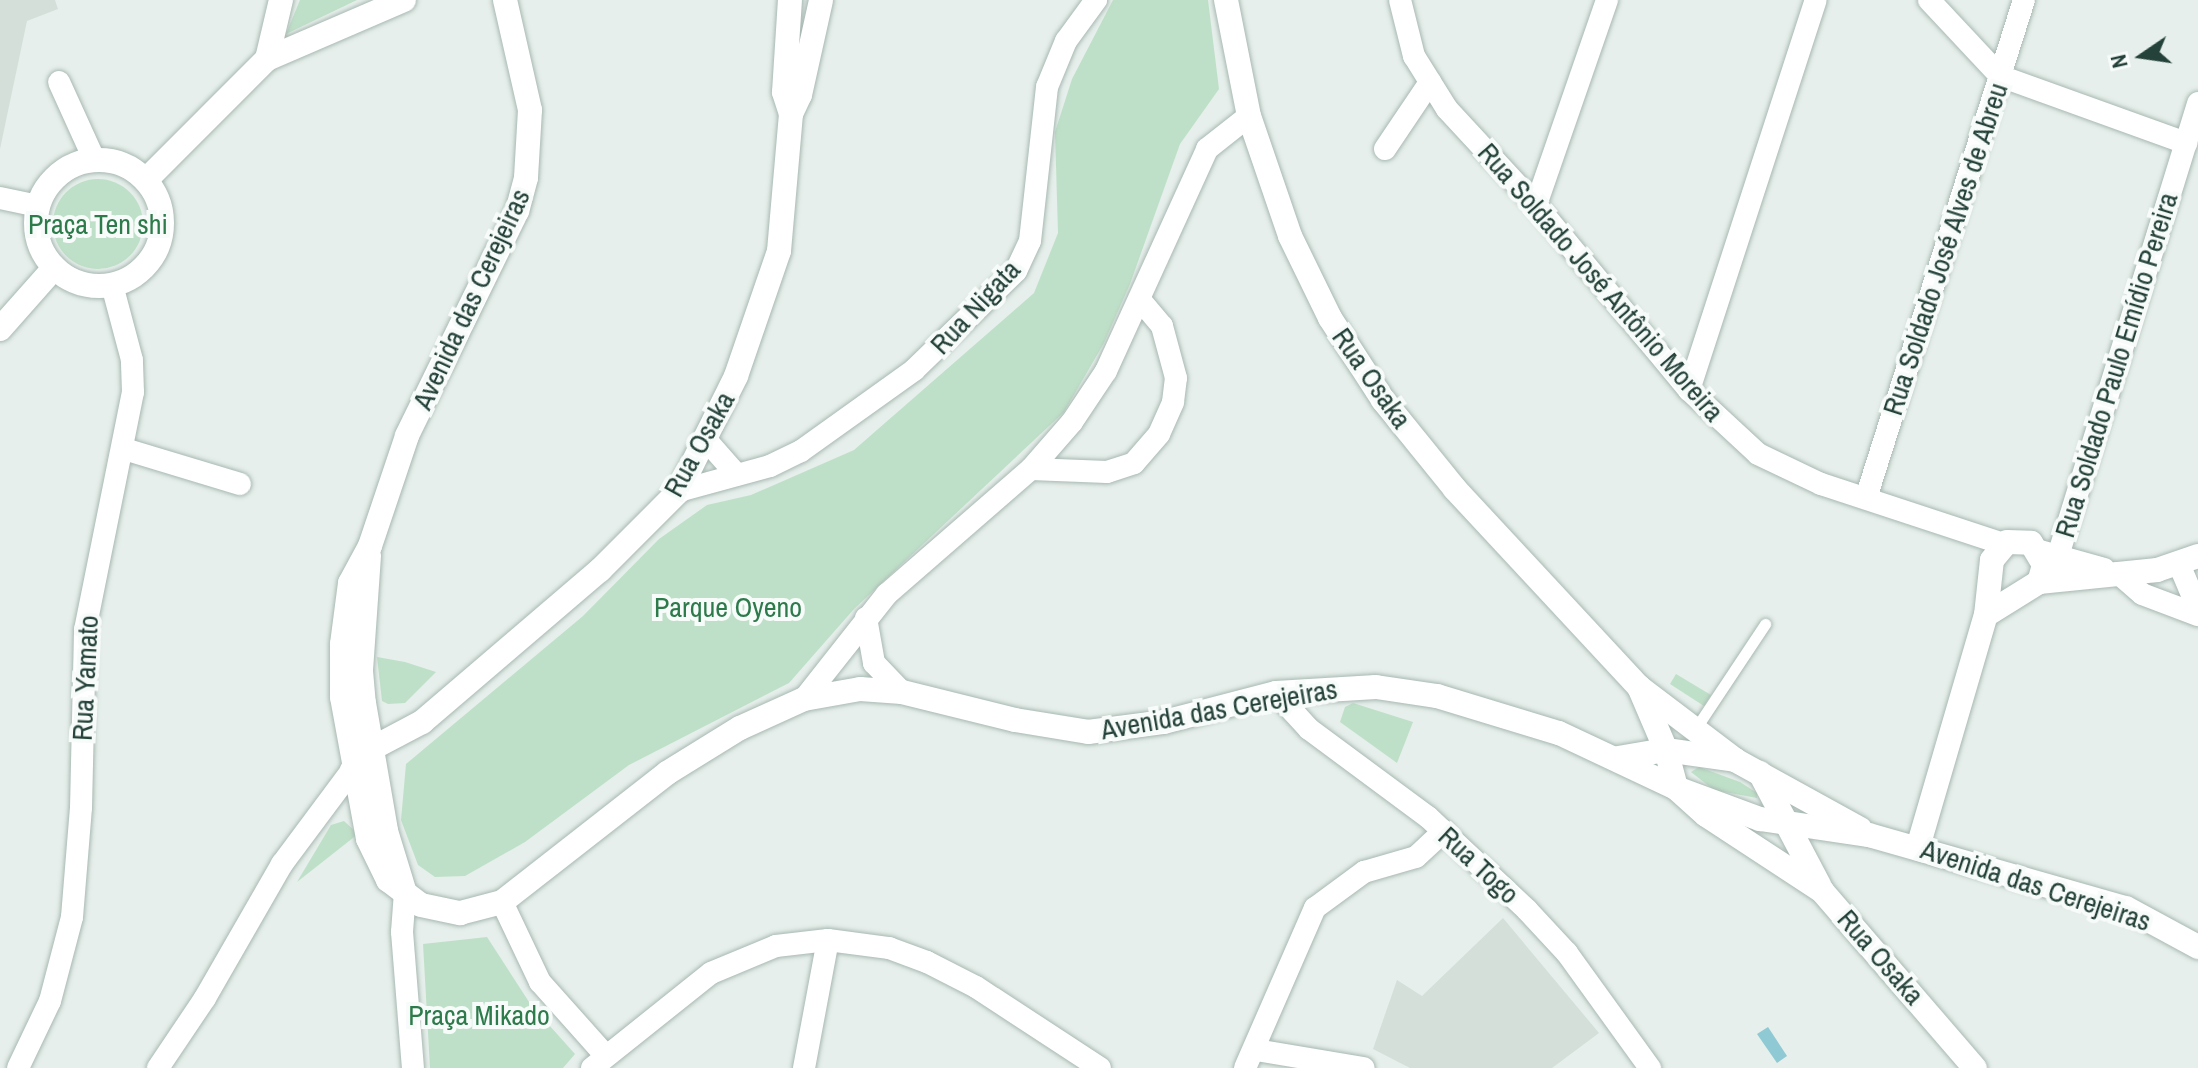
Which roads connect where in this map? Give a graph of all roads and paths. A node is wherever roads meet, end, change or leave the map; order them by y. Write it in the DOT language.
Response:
graph roads {
  1 [pos="281,0"];
  2 [pos="404,0"];
  3 [pos="505,0"];
  4 [pos="790,0"];
  5 [pos="821,0"];
  6 [pos="1096,0"];
  7 [pos="1226,0"];
  8 [pos="1400,0"];
  9 [pos="1607,0"];
  10 [pos="1816,0"];
  11 [pos="1929,0"];
  12 [pos="2024,0"];
  13 [pos="267,59"];
  14 [pos="2000,76"];
  15 [pos="59,82"];
  16 [pos="1430,82"];
  17 [pos="2198,103"];
  18 [pos="791,114"];
  19 [pos="1249,116"];
  20 [pos="2186,143"];
  21 [pos="1385,149"];
  22 [pos="94,159"];
  23 [pos="146,180"];
  24 [pos="0,198"];
  25 [pos="1536,205"];
  26 [pos="38,206"];
  27 [pos="54,268"];
  28 [pos="112,285"];
  29 [pos="1140,300"];
  30 [pos="0,329"];
  31 [pos="1689,390"];
  32 [pos="707,441"];
  33 [pos="124,449"];
  34 [pos="1031,469"];
  35 [pos="737,475"];
  36 [pos="240,484"];
  37 [pos="679,491"];
  38 [pos="1866,498"];
  39 [pos="2004,544"];
  40 [pos="2188,560"];
  41 [pos="1991,569"];
  42 [pos="2042,573"];
  43 [pos="2118,573"];
  44 [pos="2198,612"];
  45 [pos="1986,615"];
  46 [pos="866,618"];
  47 [pos="1765,624"];
  48 [pos="1639,687"];
  49 [pos="902,692"];
  50 [pos="1276,693"];
  51 [pos="804,699"];
  52 [pos="1696,728"];
  53 [pos="1666,750"];
  54 [pos="1618,758"];
  55 [pos="1735,760"];
  56 [pos="363,768"];
  57 [pos="1759,772"];
  58 [pos="1676,788"];
  59 [pos="1786,824"];
  60 [pos="1444,831"];
  61 [pos="1869,835"];
  62 [pos="1918,847"];
  63 [pos="1822,891"];
  64 [pos="405,892"];
  65 [pos="502,902"];
  66 [pos="828,940"];
  67 [pos="2198,947"];
  68 [pos="1250,1059"];
  69 [pos="598,1062"];
  70 [pos="18,1068"];
  71 [pos="158,1068"];
  72 [pos="413,1068"];
  73 [pos="804,1068"];
  74 [pos="1100,1068"];
  75 [pos="1364,1068"];
  76 [pos="1650,1068"];
  77 [pos="1975,1068"];
  1 -- 13 [label="main road"];
  2 -- 13 [label="main road"];
  3 -- 56 [label="main road, Avenida das Cerejeiras"];
  4 -- 18 [label="main road, Rua Osaka"];
  5 -- 18 [label="main road, Rua Osaka"];
  6 -- 35 [label="street, Rua Nigata"];
  7 -- 19 [label="main road, Rua Osaka"];
  8 -- 16 [label="street, Rua Soldado José Antônio Moreira"];
  9 -- 25 [label="street"];
  10 -- 31 [label="street"];
  11 -- 14 [label="street"];
  12 -- 14 [label="street, Rua Soldado José Alves de Abreu"];
  13 -- 23 [label="main road"];
  14 -- 20 [label="street"];
  14 -- 38 [label="street, Rua Soldado José Alves de Abreu"];
  15 -- 22 [label="street"];
  16 -- 21 [label="street"];
  16 -- 25 [label="street, Rua Soldado José Antônio Moreira"];
  17 -- 20 [label="street, Rua Soldado Paulo Emídio Pereira"];
  18 -- 32 [label="main road, Rua Osaka"];
  19 -- 29 [label="street"];
  19 -- 48 [label="main road, Rua Osaka"];
  20 -- 42 [label="street, Rua Soldado Paulo Emídio Pereira"];
  22 -- 23 [label="main road"];
  22 -- 26 [label="main road"];
  23 -- 28 [label="main road"];
  24 -- 26 [label="street"];
  25 -- 31 [label="street, Rua Soldado José Antônio Moreira"];
  26 -- 27 [label="main road"];
  27 -- 28 [label="main road"];
  27 -- 30 [label="main road"];
  28 -- 33 [label="street, Rua Yamato"];
  29 -- 34 [label="street"];
  29 -- 34 [label="street"];
  31 -- 38 [label="street, Rua Soldado José Antônio Moreira"];
  32 -- 35 [label="street"];
  32 -- 37 [label="main road, Rua Osaka"];
  33 -- 36 [label="street"];
  33 -- 70 [label="street, Rua Yamato"];
  34 -- 46 [label="street"];
  35 -- 37 [label="street, Rua Nigata"];
  37 -- 56 [label="main road, Rua Osaka"];
  38 -- 39 [label="street, Rua Soldado José Antônio Moreira"];
  39 -- 41 [label="main road"];
  39 -- 42 [label="main road"];
  40 -- 43 [label="main road"];
  40 -- 44 [label="street"];
  41 -- 42 [label="main road"];
  41 -- 45 [label="main road"];
  42 -- 43 [label="main road"];
  42 -- 45 [label="main road"];
  43 -- 44 [label="street"];
  45 -- 62 [label="main road"];
  46 -- 49 [label="street"];
  46 -- 51 [label="street"];
  47 -- 52 [label="lane"];
  48 -- 52 [label="main road"];
  48 -- 53 [label="main road"];
  49 -- 50 [label="main road, Avenida das Cerejeiras"];
  49 -- 51 [label="main road, Avenida das Cerejeiras"];
  50 -- 54 [label="main road, Avenida das Cerejeiras"];
  50 -- 60 [label="street, Rua Togo"];
  51 -- 65 [label="main road, Avenida das Cerejeiras"];
  52 -- 55 [label="main road"];
  53 -- 54 [label="main road"];
  53 -- 55 [label="main road"];
  53 -- 58 [label="main road"];
  54 -- 58 [label="main road, Avenida das Cerejeiras"];
  55 -- 57 [label="main road"];
  56 -- 64 [label="main road, Avenida das Cerejeiras"];
  56 -- 71 [label="street"];
  57 -- 59 [label="main road"];
  57 -- 61 [label="main road"];
  58 -- 59 [label="main road"];
  58 -- 63 [label="main road, Rua Osaka"];
  59 -- 61 [label="main road"];
  59 -- 63 [label="main road"];
  60 -- 68 [label="street"];
  60 -- 76 [label="street, Rua Togo"];
  61 -- 62 [label="main road, Avenida das Cerejeiras"];
  62 -- 67 [label="main road, Avenida das Cerejeiras"];
  63 -- 77 [label="main road, Rua Osaka"];
  64 -- 65 [label="main road, Avenida das Cerejeiras"];
  64 -- 72 [label="street"];
  65 -- 69 [label="street"];
  66 -- 69 [label="street"];
  66 -- 73 [label="street"];
  66 -- 74 [label="street"];
  68 -- 75 [label="street"];
}
